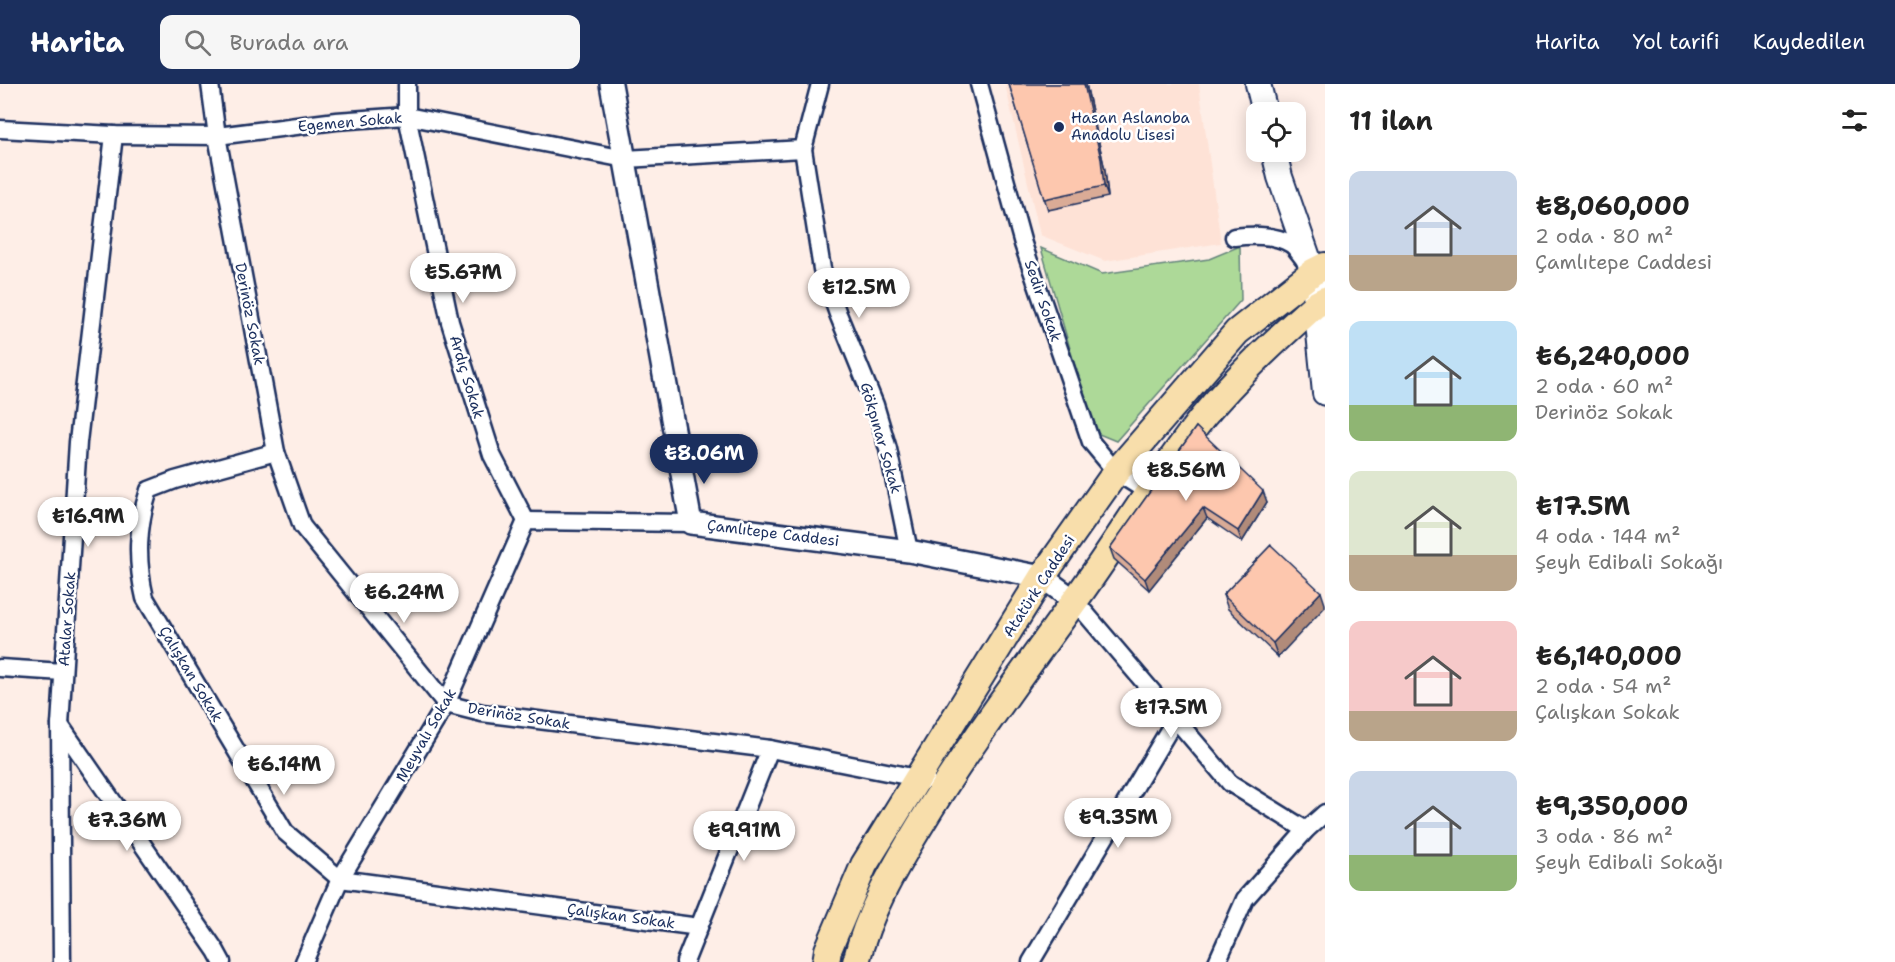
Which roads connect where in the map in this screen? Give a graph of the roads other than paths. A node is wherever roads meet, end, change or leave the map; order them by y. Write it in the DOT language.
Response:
graph roads {
  1 [pos="210,84"];
  2 [pos="407,84"];
  3 [pos="611,84"];
  4 [pos="820,84"];
  5 [pos="979,84"];
  6 [pos="1258,84"];
  7 [pos="1262,102"];
  8 [pos="407,116"];
  9 [pos="0,129"];
  10 [pos="114,135"];
  11 [pos="217,136"];
  12 [pos="803,149"];
  13 [pos="624,159"];
  14 [pos="1276,162"];
  15 [pos="1234,237"];
  16 [pos="1319,269"];
  17 [pos="1320,303"];
  18 [pos="1325,393"];
  19 [pos="276,452"];
  20 [pos="1116,472"];
  21 [pos="1149,492"];
  22 [pos="525,521"];
  23 [pos="691,523"];
  24 [pos="909,551"];
  25 [pos="1042,577"];
  26 [pos="1076,601"];
  27 [pos="0,668"];
  28 [pos="63,672"];
  29 [pos="446,704"];
  30 [pos="1176,717"];
  31 [pos="60,724"];
  32 [pos="770,749"];
  33 [pos="919,778"];
  34 [pos="945,785"];
  35 [pos="1325,813"];
  36 [pos="1306,830"];
  37 [pos="340,879"];
  38 [pos="699,927"];
  39 [pos="62,962"];
  40 [pos="222,962"];
  41 [pos="304,962"];
  42 [pos="685,962"];
  43 [pos="826,962"];
  44 [pos="856,962"];
  45 [pos="1031,962"];
  46 [pos="1216,962"];
  1 -- 11 [label="street, Derinöz Sokak"];
  2 -- 8 [label="street, Ardıç Sokak"];
  3 -- 13 [label="street, Çamlıtepe Caddesi"];
  4 -- 12 [label="street, Gökpınar Sokak"];
  5 -- 20 [label="street, Sedir Sokak"];
  6 -- 7 [label="main road"];
  8 -- 11 [label="street, Egemen Sokak"];
  8 -- 13 [label="street, Egemen Sokak"];
  8 -- 22 [label="street, Ardıç Sokak"];
  9 -- 10 [label="street, Egemen Sokak"];
  10 -- 11 [label="street, Egemen Sokak"];
  10 -- 28 [label="street, Atalar Sokak"];
  11 -- 19 [label="street, Derinöz Sokak"];
  12 -- 13 [label="street, Egemen Sokak"];
  12 -- 24 [label="street, Gökpınar Sokak"];
  13 -- 23 [label="street, Çamlıtepe Caddesi"];
  14 -- 16 [label="main road"];
  15 -- 16 [label="street"];
  16 -- 17 [label="main road"];
  16 -- 20 [label="main road, Atatürk Caddesi"];
  17 -- 18 [label="main road"];
  17 -- 21 [label="main road"];
  19 -- 29 [label="street, Derinöz Sokak"];
  19 -- 37 [label="street, Çalışkan Sokak"];
  20 -- 21 [label="street, Sedir Sokak"];
  20 -- 25 [label="main road, Atatürk Caddesi"];
  21 -- 26 [label="main road"];
  22 -- 23 [label="street"];
  22 -- 29 [label="street, Meyvalı Sokak"];
  23 -- 24 [label="street, Çamlıtepe Caddesi"];
  24 -- 25 [label="street, Çamlıtepe Caddesi"];
  25 -- 26 [label="street, Çamlıtepe Caddesi"];
  25 -- 33 [label="main road, Atatürk Caddesi"];
  26 -- 30 [label="street"];
  26 -- 34 [label="main road"];
  27 -- 28 [label="street"];
  28 -- 31 [label="street, Atalar Sokak"];
  29 -- 32 [label="street, Derinöz Sokak"];
  29 -- 37 [label="street, Meyvalı Sokak"];
  30 -- 36 [label="street"];
  30 -- 45 [label="street"];
  31 -- 39 [label="street, Atalar Sokak"];
  31 -- 40 [label="street"];
  32 -- 33 [label="street, Derinöz Sokak"];
  32 -- 38 [label="street"];
  33 -- 34 [label="street, Derinöz Sokak"];
  33 -- 43 [label="main road, Atatürk Caddesi"];
  34 -- 44 [label="main road"];
  35 -- 36 [label="street"];
  36 -- 46 [label="street"];
  37 -- 38 [label="street, Çalışkan Sokak"];
  37 -- 41 [label="street, Meyvalı Sokak"];
  38 -- 42 [label="street"];
}
